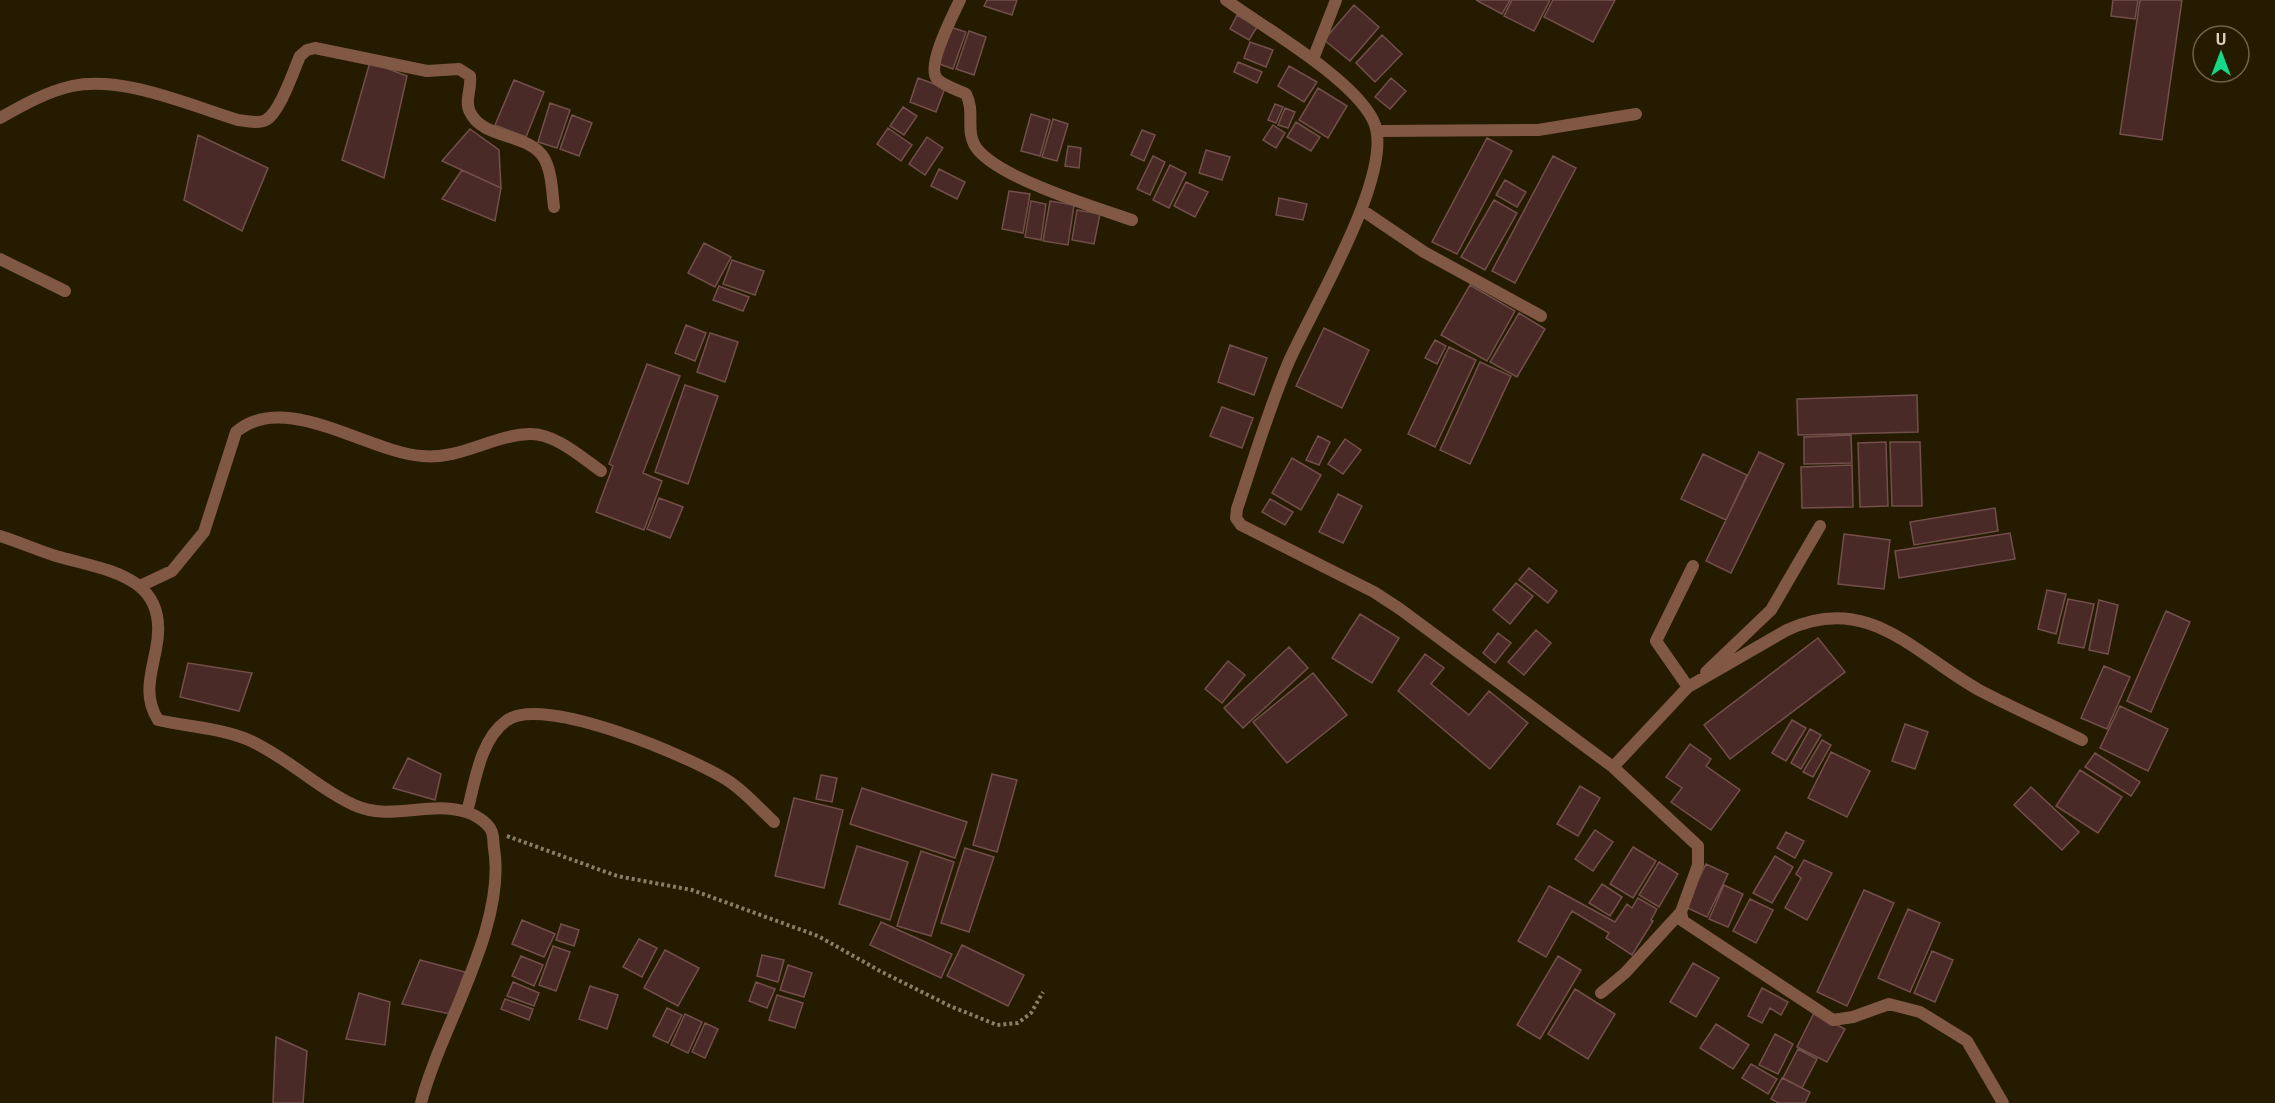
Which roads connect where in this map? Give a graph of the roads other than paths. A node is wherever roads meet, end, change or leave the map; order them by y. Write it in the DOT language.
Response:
graph roads {
  1 [pos="960,0"];
  2 [pos="1226,0"];
  3 [pos="1336,0"];
  4 [pos="1313,59"];
  5 [pos="1636,114"];
  6 [pos="0,118"];
  7 [pos="1379,131"];
  8 [pos="554,207"];
  9 [pos="1362,210"];
  10 [pos="1132,220"];
  11 [pos="0,259"];
  12 [pos="64,291"];
  13 [pos="1541,316"];
  14 [pos="601,471"];
  15 [pos="1820,526"];
  16 [pos="0,536"];
  17 [pos="1693,566"];
  18 [pos="140,586"];
  19 [pos="1699,680"];
  20 [pos="1688,687"];
  21 [pos="2082,740"];
  22 [pos="1612,767"];
  23 [pos="467,812"];
  24 [pos="774,822"];
  25 [pos="1681,912"];
  26 [pos="1601,993"];
  27 [pos="421,1103"];
  28 [pos="2003,1103"];
  1 -- 10 [label="street"];
  2 -- 4 [label="street"];
  3 -- 4 [label="street"];
  4 -- 7 [label="street"];
  5 -- 7 [label="street"];
  6 -- 8 [label="street"];
  7 -- 9 [label="street"];
  9 -- 13 [label="street"];
  9 -- 22 [label="street"];
  11 -- 12 [label="street"];
  14 -- 18 [label="street"];
  15 -- 19 [label="street"];
  16 -- 18 [label="street"];
  17 -- 20 [label="street"];
  18 -- 23 [label="street"];
  19 -- 20 [label="street"];
  19 -- 21 [label="street"];
  20 -- 22 [label="street"];
  22 -- 25 [label="street"];
  23 -- 24 [label="street"];
  23 -- 27 [label="street"];
  25 -- 26 [label="street"];
  25 -- 28 [label="street"];
}
